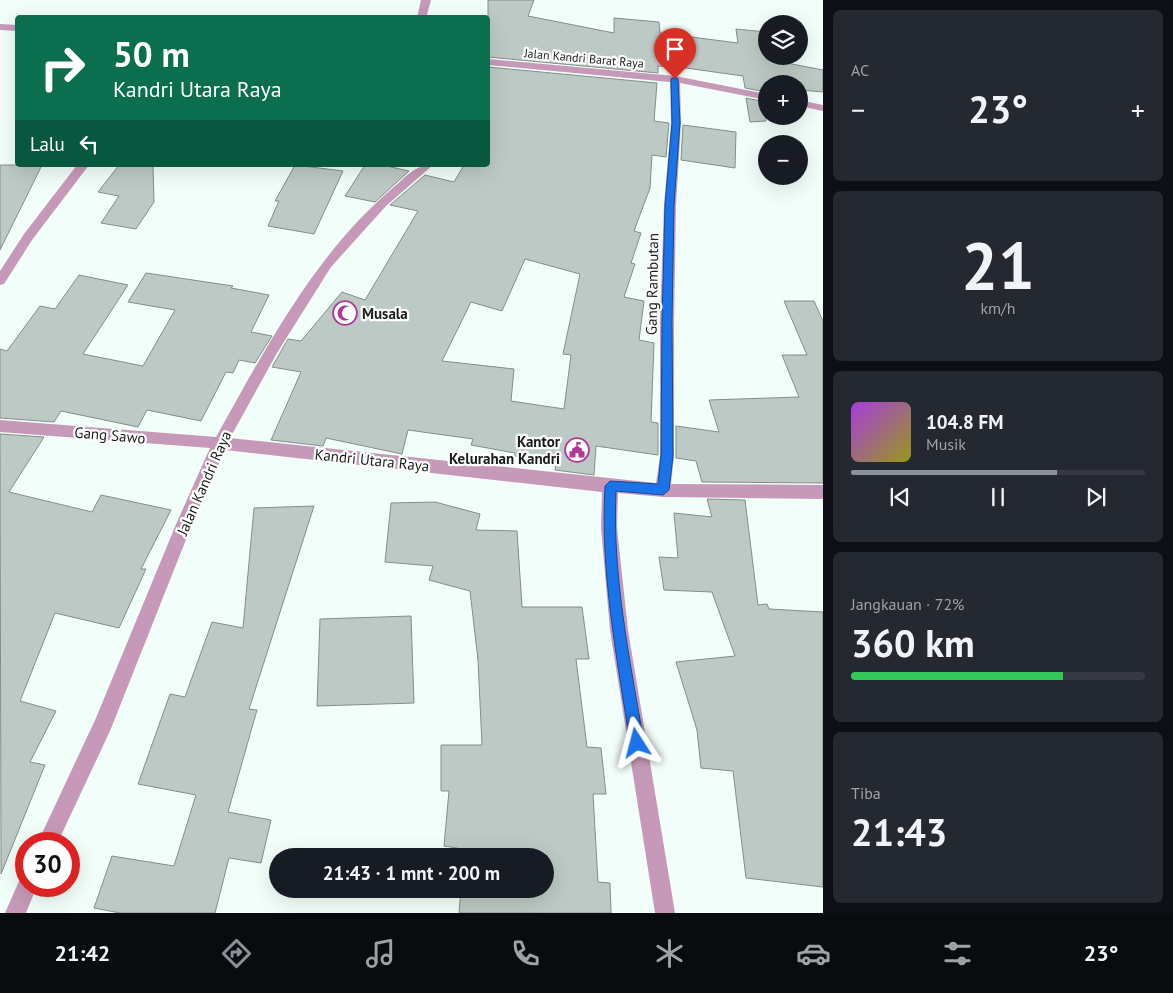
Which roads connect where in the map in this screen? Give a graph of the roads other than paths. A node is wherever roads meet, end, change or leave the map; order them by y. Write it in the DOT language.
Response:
graph roads {
  1 [pos="426,0"];
  2 [pos="422,15"];
  3 [pos="0,27"];
  4 [pos="15,28"];
  5 [pos="490,64"];
  6 [pos="675,79"];
  7 [pos="758,95"];
  8 [pos="808,105"];
  9 [pos="823,108"];
  10 [pos="81,167"];
  11 [pos="425,167"];
  12 [pos="0,281"];
  13 [pos="0,426"];
  14 [pos="220,443"];
  15 [pos="610,486"];
  16 [pos="663,490"];
  17 [pos="823,492"];
  18 [pos="53,832"];
  19 [pos="22,897"];
  20 [pos="15,913"];
  21 [pos="665,913"];
  1 -- 2 [label="street"];
  3 -- 4 [label="street"];
  5 -- 6 [label="street, Jalan Kandri Barat Raya"];
  6 -- 7 [label="street, Jalan Kandri Barat Raya"];
  6 -- 16 [label="street, Gang Rambutan"];
  8 -- 9 [label="street"];
  10 -- 12 [label="street"];
  11 -- 14 [label="street, Jalan Kandri Raya"];
  13 -- 14 [label="street, Gang Sawo"];
  14 -- 15 [label="street, Kandri Utara Raya"];
  14 -- 18 [label="street, Jalan Kandri Raya"];
  15 -- 16 [label="street, Kandri Utara Raya"];
  15 -- 21 [label="street"];
  16 -- 17 [label="street, Kandri Utara Raya"];
  19 -- 20 [label="street"];
}
